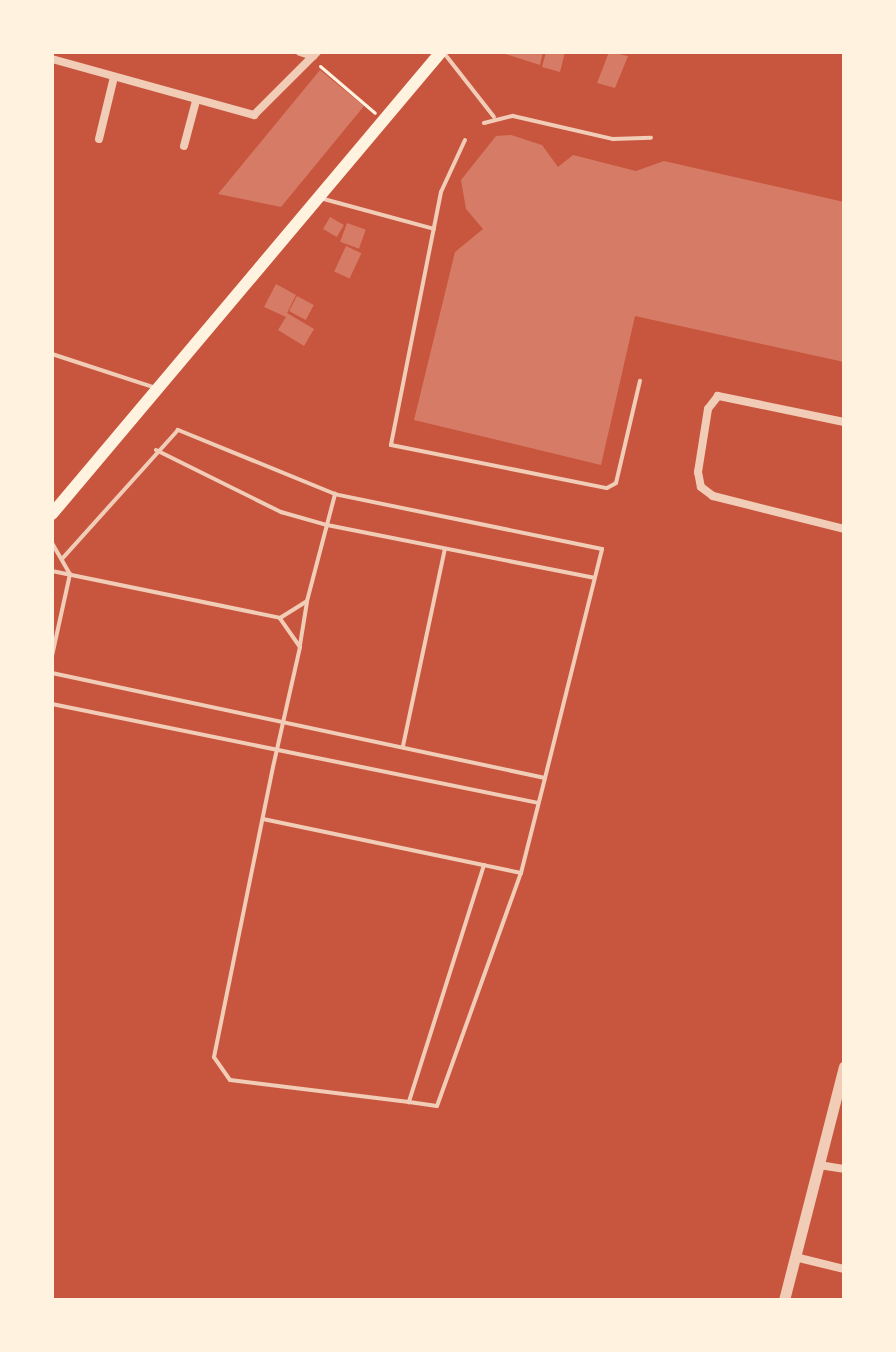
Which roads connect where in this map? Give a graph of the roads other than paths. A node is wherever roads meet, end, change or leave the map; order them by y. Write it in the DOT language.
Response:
graph roads {
  1 [pos="300,52"];
  2 [pos="442,52"];
  3 [pos="314,56"];
  4 [pos="52,59"];
  5 [pos="114,77"];
  6 [pos="196,101"];
  7 [pos="494,117"];
  8 [pos="484,123"];
  9 [pos="651,138"];
  10 [pos="99,139"];
  11 [pos="465,140"];
  12 [pos="184,146"];
  13 [pos="319,198"];
  14 [pos="434,229"];
  15 [pos="52,354"];
  16 [pos="640,381"];
  17 [pos="159,388"];
  18 [pos="844,422"];
  19 [pos="156,450"];
  20 [pos="335,494"];
  21 [pos="52,514"];
  22 [pos="327,525"];
  23 [pos="844,529"];
  24 [pos="52,543"];
  25 [pos="445,548"];
  26 [pos="62,559"];
  27 [pos="52,571"];
  28 [pos="70,574"];
  29 [pos="594,578"];
  30 [pos="307,601"];
  31 [pos="280,618"];
  32 [pos="300,647"];
  33 [pos="52,656"];
  34 [pos="52,673"];
  35 [pos="52,704"];
  36 [pos="283,721"];
  37 [pos="403,746"];
  38 [pos="277,751"];
  39 [pos="545,778"];
  40 [pos="538,803"];
  41 [pos="263,819"];
  42 [pos="484,865"];
  43 [pos="521,873"];
  44 [pos="844,1067"];
  45 [pos="409,1102"];
  46 [pos="819,1165"];
  47 [pos="844,1169"];
  48 [pos="795,1257"];
  49 [pos="844,1269"];
  50 [pos="784,1300"];
  1 -- 3 [label="street"];
  2 -- 7 [label="lane"];
  2 -- 13 [label="main road"];
  3 -- 6 [label="street"];
  4 -- 5 [label="street"];
  5 -- 6 [label="street"];
  5 -- 10 [label="street"];
  6 -- 12 [label="street"];
  7 -- 8 [label="lane"];
  7 -- 9 [label="lane"];
  11 -- 14 [label="lane"];
  13 -- 14 [label="lane"];
  13 -- 17 [label="main road"];
  14 -- 16 [label="lane"];
  15 -- 17 [label="lane"];
  17 -- 21 [label="main road"];
  18 -- 23 [label="street"];
  19 -- 20 [label="lane"];
  19 -- 22 [label="lane"];
  19 -- 26 [label="lane"];
  20 -- 22 [label="lane"];
  20 -- 29 [label="lane"];
  22 -- 25 [label="lane"];
  22 -- 30 [label="lane"];
  24 -- 26 [label="lane"];
  25 -- 29 [label="lane"];
  25 -- 37 [label="lane"];
  26 -- 28 [label="lane"];
  27 -- 28 [label="lane"];
  28 -- 31 [label="lane"];
  28 -- 33 [label="lane"];
  29 -- 39 [label="lane"];
  30 -- 31 [label="lane"];
  30 -- 32 [label="lane"];
  31 -- 32 [label="lane"];
  32 -- 36 [label="lane"];
  34 -- 36 [label="lane"];
  35 -- 38 [label="lane"];
  36 -- 37 [label="lane"];
  36 -- 38 [label="lane"];
  37 -- 39 [label="lane"];
  38 -- 40 [label="lane"];
  38 -- 41 [label="lane"];
  39 -- 40 [label="lane"];
  40 -- 43 [label="lane"];
  41 -- 42 [label="lane"];
  41 -- 45 [label="lane"];
  42 -- 43 [label="lane"];
  42 -- 45 [label="lane"];
  43 -- 45 [label="lane"];
  44 -- 46 [label="street"];
  46 -- 47 [label="street"];
  46 -- 48 [label="street"];
  48 -- 49 [label="street"];
  48 -- 50 [label="street"];
}
